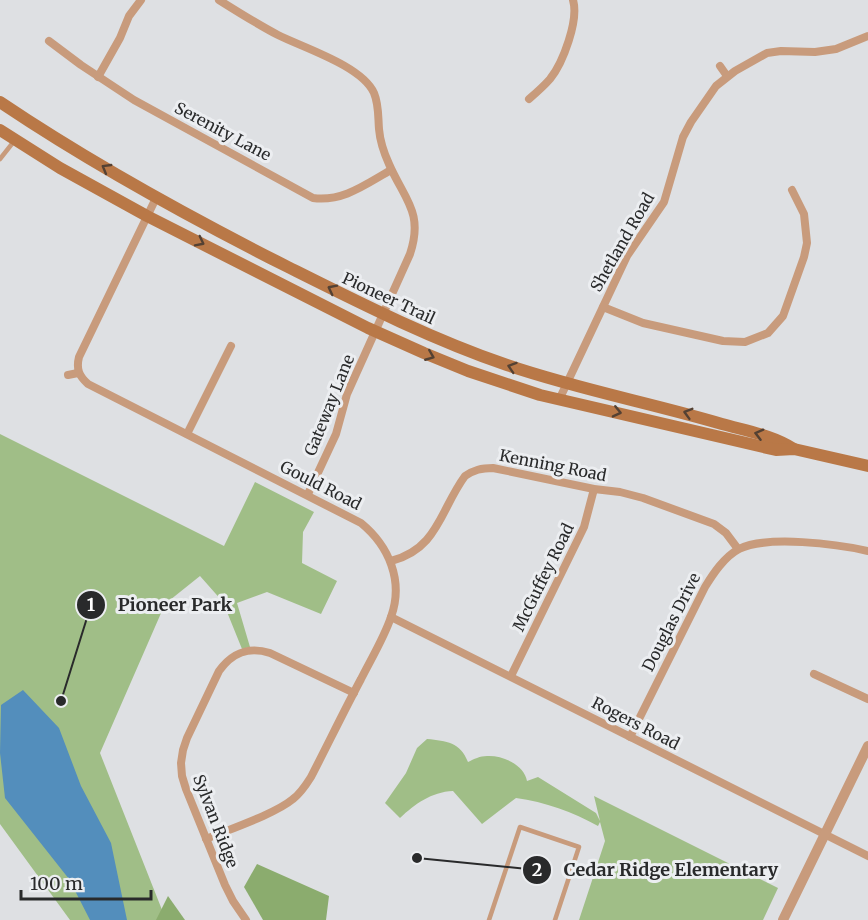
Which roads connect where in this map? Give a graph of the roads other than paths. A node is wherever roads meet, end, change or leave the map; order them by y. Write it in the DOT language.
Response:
graph roads {
  1 [pos="141,0"];
  2 [pos="219,0"];
  3 [pos="573,0"];
  4 [pos="868,36"];
  5 [pos="49,41"];
  6 [pos="720,66"];
  7 [pos="727,76"];
  8 [pos="98,77"];
  9 [pos="530,99"];
  10 [pos="0,102"];
  11 [pos="0,130"];
  12 [pos="15,140"];
  13 [pos="0,159"];
  14 [pos="392,170"];
  15 [pos="792,190"];
  16 [pos="156,198"];
  17 [pos="147,216"];
  18 [pos="603,307"];
  19 [pos="384,316"];
  20 [pos="376,332"];
  21 [pos="231,346"];
  22 [pos="78,373"];
  23 [pos="68,375"];
  24 [pos="567,383"];
  25 [pos="559,400"];
  26 [pos="187,434"];
  27 [pos="794,449"];
  28 [pos="868,466"];
  29 [pos="594,489"];
  30 [pos="308,494"];
  31 [pos="738,549"];
  32 [pos="868,551"];
  33 [pos="391,561"];
  34 [pos="391,617"];
  35 [pos="814,674"];
  36 [pos="511,676"];
  37 [pos="354,693"];
  38 [pos="868,699"];
  39 [pos="630,737"];
  40 [pos="868,746"];
  41 [pos="826,834"];
  42 [pos="207,839"];
  43 [pos="868,856"];
  44 [pos="246,920"];
  45 [pos="489,920"];
  46 [pos="555,920"];
  47 [pos="783,920"];
  1 -- 8 [label="street"];
  2 -- 14 [label="street, Gateway Lane"];
  3 -- 9 [label="street"];
  4 -- 7 [label="street, Shetland Road"];
  5 -- 8 [label="street, Serenity Lane"];
  6 -- 7 [label="street"];
  7 -- 18 [label="street, Shetland Road"];
  8 -- 14 [label="street, Serenity Lane"];
  16 -- 10 [label="main road, Pioneer Trail, one-way"];
  11 -- 12 [label="main road, Pioneer Trail"];
  12 -- 13 [label="lane"];
  12 -- 17 [label="main road, Pioneer Trail"];
  14 -- 19 [label="street, Gateway Lane"];
  15 -- 18 [label="street"];
  16 -- 17 [label="street"];
  19 -- 16 [label="main road, Pioneer Trail, one-way"];
  17 -- 20 [label="main road, Pioneer Trail, one-way"];
  17 -- 22 [label="street"];
  18 -- 24 [label="street, Shetland Road"];
  19 -- 20 [label="street, Gateway Lane"];
  24 -- 19 [label="main road, Pioneer Trail, one-way"];
  20 -- 25 [label="main road, Pioneer Trail, one-way"];
  20 -- 30 [label="street, Gateway Lane"];
  21 -- 26 [label="street"];
  22 -- 23 [label="street"];
  22 -- 26 [label="street, Gould Road"];
  24 -- 25 [label="street, Shetland Road"];
  27 -- 24 [label="main road, Pioneer Trail, one-way"];
  25 -- 27 [label="main road, Pioneer Trail, one-way"];
  26 -- 30 [label="street, Gould Road"];
  27 -- 28 [label="main road, Pioneer Trail"];
  29 -- 31 [label="street, Kenning Road"];
  29 -- 33 [label="street, Kenning Road"];
  29 -- 36 [label="street, McGuffey Road"];
  30 -- 33 [label="street, Gould Road"];
  31 -- 32 [label="street"];
  31 -- 39 [label="street, Douglas Drive"];
  33 -- 34 [label="street, Gould Road"];
  34 -- 36 [label="street, Rogers Road"];
  34 -- 37 [label="street, Gould Road"];
  35 -- 38 [label="street"];
  36 -- 39 [label="street, Rogers Road"];
  37 -- 42 [label="street, Gould Road"];
  37 -- 42 [label="street, Sylvan Ridge"];
  39 -- 41 [label="street, Rogers Road"];
  40 -- 41 [label="street"];
  41 -- 43 [label="street, Rogers Road"];
  41 -- 47 [label="street"];
  42 -- 44 [label="street, Sylvan Ridge"];
  45 -- 46 [label="lane"];
}
